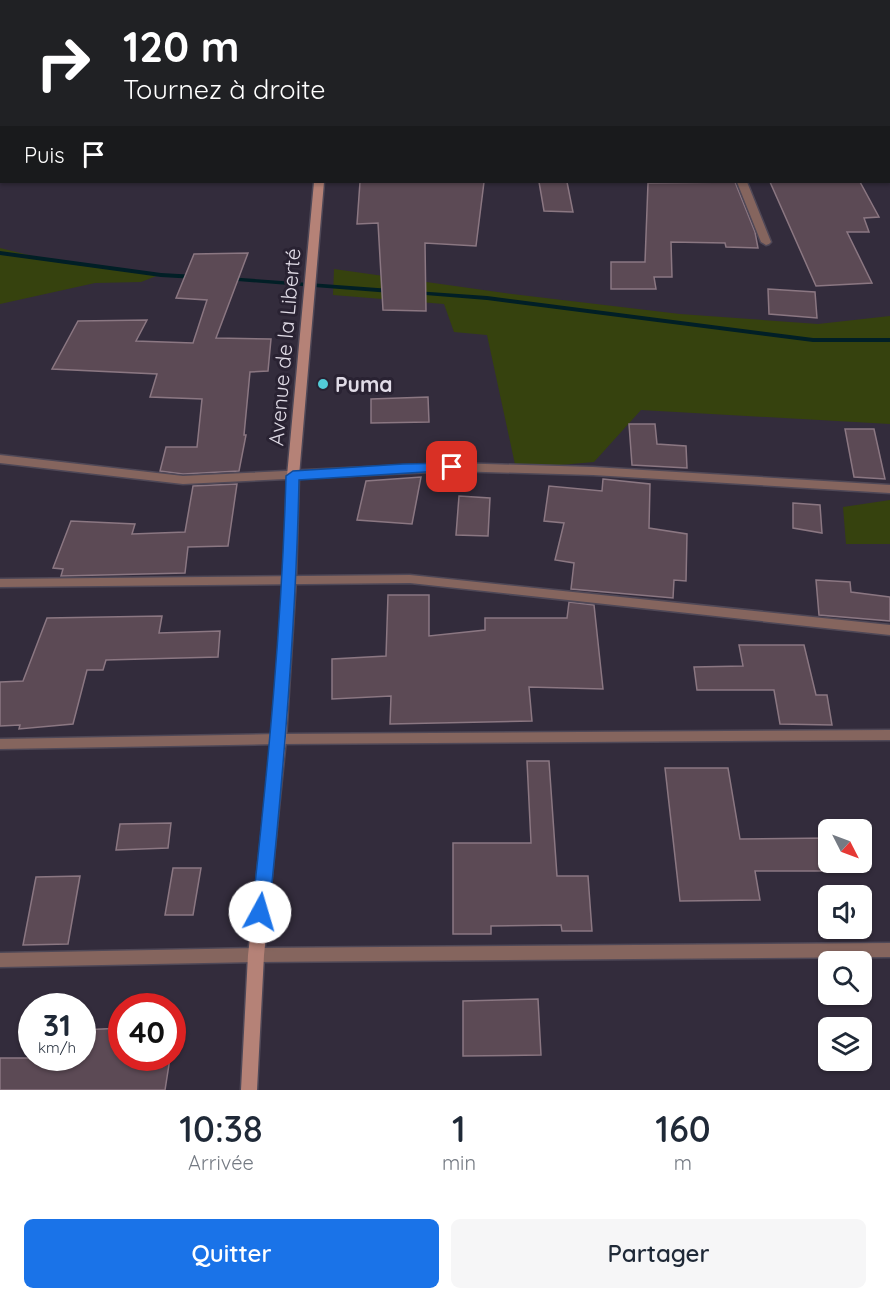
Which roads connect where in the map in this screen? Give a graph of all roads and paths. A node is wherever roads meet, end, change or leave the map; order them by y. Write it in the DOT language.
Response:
graph roads {
  1 [pos="319,183"];
  2 [pos="742,183"];
  3 [pos="766,242"];
  4 [pos="0,459"];
  5 [pos="293,476"];
  6 [pos="890,489"];
  7 [pos="290,579"];
  8 [pos="0,583"];
  9 [pos="890,630"];
  10 [pos="890,735"];
  11 [pos="279,739"];
  12 [pos="0,744"];
  13 [pos="890,950"];
  14 [pos="256,955"];
  15 [pos="0,960"];
  16 [pos="249,1090"];
  1 -- 5 [label="street, Avenue de la Liberté"];
  2 -- 3 [label="street"];
  4 -- 5 [label="street"];
  5 -- 6 [label="street"];
  5 -- 7 [label="street, Avenue de la Liberté"];
  7 -- 8 [label="street"];
  7 -- 9 [label="street"];
  7 -- 11 [label="street, Avenue de la Liberté"];
  10 -- 11 [label="street"];
  11 -- 12 [label="street"];
  11 -- 14 [label="street, Avenue de la Liberté"];
  13 -- 14 [label="street"];
  14 -- 15 [label="street"];
  14 -- 16 [label="street, Avenue de la Liberté"];
}
